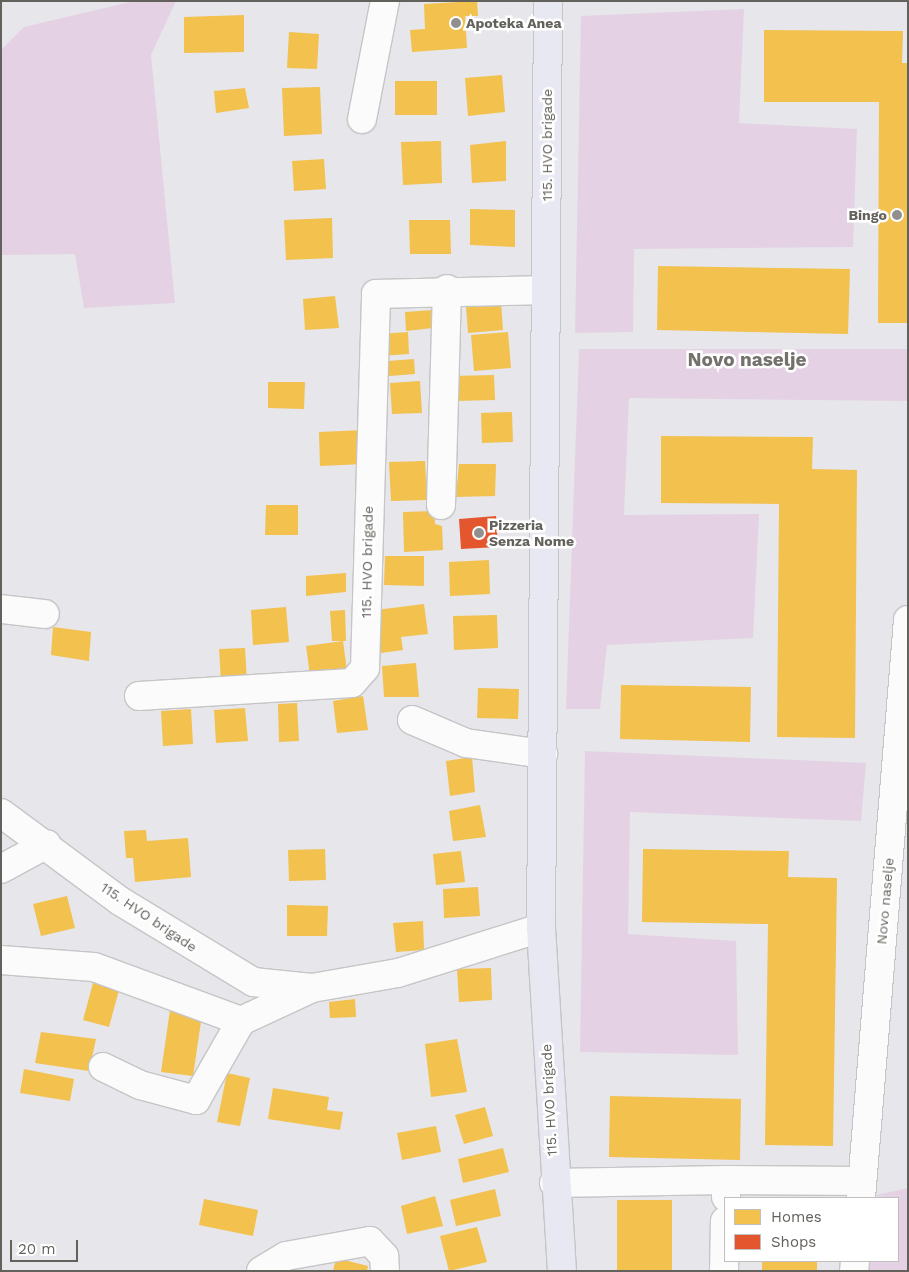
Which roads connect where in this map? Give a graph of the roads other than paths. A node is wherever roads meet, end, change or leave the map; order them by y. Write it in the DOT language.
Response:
graph roads {
  1 [pos="385,1"];
  2 [pos="548,1"];
  3 [pos="362,119"];
  4 [pos="446,289"];
  5 [pos="546,290"];
  6 [pos="441,506"];
  7 [pos="1,609"];
  8 [pos="45,614"];
  9 [pos="908,620"];
  10 [pos="139,696"];
  11 [pos="412,720"];
  12 [pos="543,754"];
  13 [pos="1,813"];
  14 [pos="47,844"];
  15 [pos="1,869"];
  16 [pos="541,928"];
  17 [pos="1,960"];
  18 [pos="312,988"];
  19 [pos="241,1021"];
  20 [pos="103,1067"];
  21 [pos="554,1183"];
  22 [pos="726,1189"];
  23 [pos="862,1190"];
  24 [pos="261,1271"];
  25 [pos="385,1271"];
  26 [pos="562,1271"];
  1 -- 3 [label="street"];
  2 -- 5 [label="main road, 115. HVO brigade"];
  4 -- 5 [label="street, 115. HVO brigade"];
  4 -- 6 [label="street"];
  4 -- 10 [label="street, 115. HVO brigade"];
  5 -- 12 [label="main road, 115. HVO brigade"];
  7 -- 8 [label="street"];
  9 -- 23 [label="street, Novo naselje"];
  11 -- 12 [label="street"];
  12 -- 16 [label="main road, 115. HVO brigade"];
  13 -- 14 [label="street, 115. HVO brigade"];
  14 -- 15 [label="street"];
  14 -- 18 [label="street, 115. HVO brigade"];
  16 -- 18 [label="street, 115. HVO brigade"];
  16 -- 21 [label="main road, 115. HVO brigade"];
  17 -- 19 [label="street"];
  18 -- 19 [label="street, 115. HVO brigade"];
  19 -- 20 [label="street"];
  21 -- 22 [label="street, Novo naselje"];
  21 -- 26 [label="main road, 115. HVO brigade"];
  22 -- 23 [label="street, Novo naselje"];
  24 -- 25 [label="street"];
}
